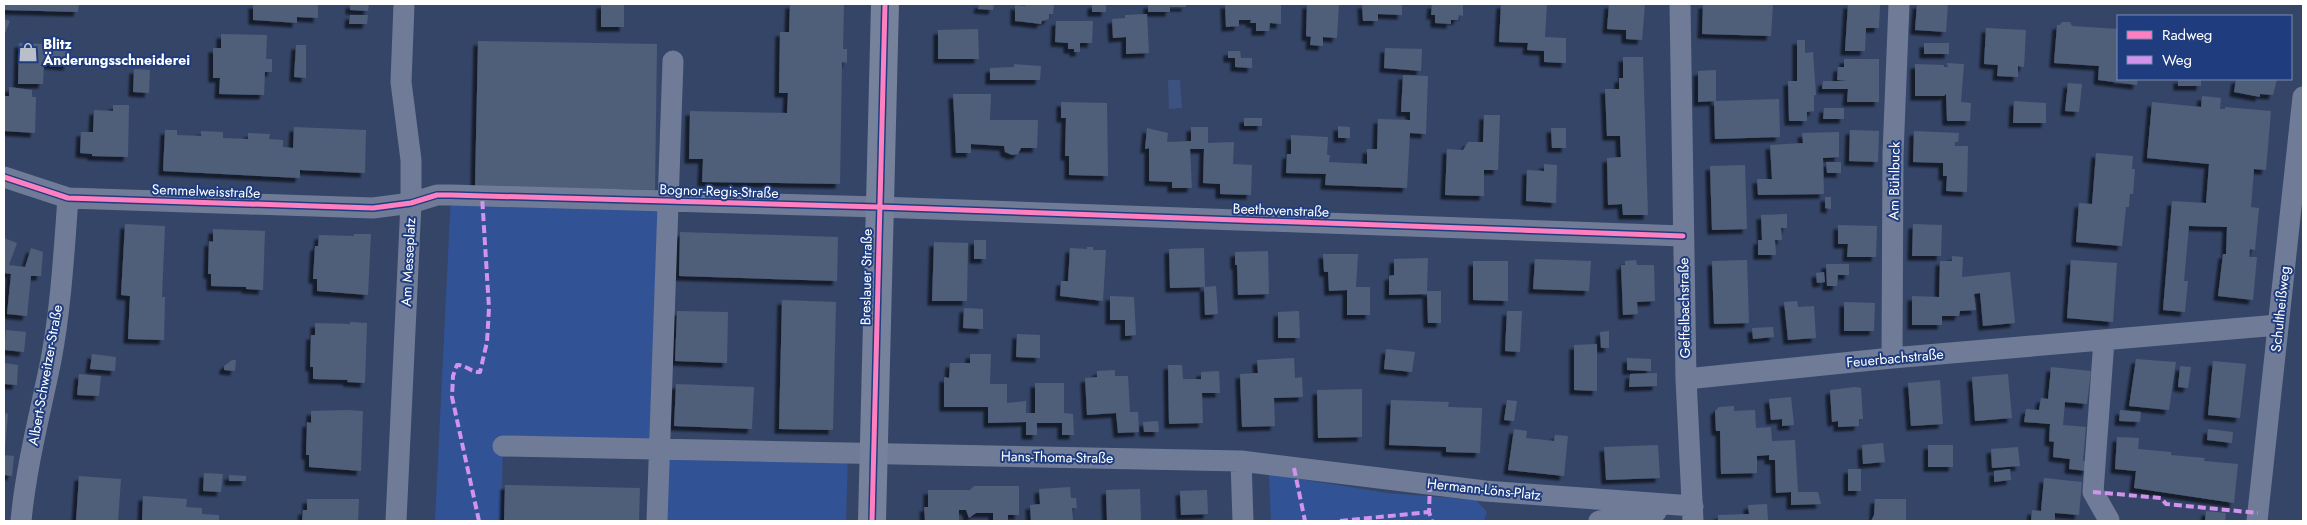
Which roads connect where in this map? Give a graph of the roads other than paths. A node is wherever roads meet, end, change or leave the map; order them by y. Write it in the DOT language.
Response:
graph roads {
  1 [pos="404,4"];
  2 [pos="885,4"];
  3 [pos="1680,4"];
  4 [pos="1899,4"];
  5 [pos="673,61"];
  6 [pos="2303,97"];
  7 [pos="4,177"];
  8 [pos="68,198"];
  9 [pos="668,201"];
  10 [pos="411,202"];
  11 [pos="879,207"];
  12 [pos="1683,236"];
  13 [pos="2278,325"];
  14 [pos="2104,340"];
  15 [pos="1892,358"];
  16 [pos="1686,379"];
  17 [pos="503,446"];
  18 [pos="661,450"];
  19 [pos="874,454"];
  20 [pos="1241,461"];
  21 [pos="1693,514"];
  22 [pos="2109,520"];
  23 [pos="21,521"];
  24 [pos="396,521"];
  25 [pos="657,521"];
  26 [pos="872,521"];
  27 [pos="1243,521"];
  28 [pos="1599,521"];
  29 [pos="2257,521"];
  1 -- 10 [label="street, Am Messeplatz"];
  2 -- 11 [label="street, Breslauer Straße"];
  3 -- 12 [label="street, Geffelbachstraße"];
  4 -- 15 [label="street, Am Bühlbuck"];
  5 -- 9 [label="street, Bognor-Regis-Straße"];
  6 -- 13 [label="street, Schultheißweg"];
  7 -- 8 [label="street, Semmelweisstraße"];
  8 -- 10 [label="street, Semmelweisstraße"];
  8 -- 23 [label="street, Albert-Schweitzer-Straße"];
  9 -- 10 [label="street, Bognor-Regis-Straße"];
  9 -- 11 [label="street, Bognor-Regis-Straße"];
  9 -- 18 [label="street, Bognor-Regis-Straße"];
  10 -- 24 [label="street, Am Messeplatz"];
  11 -- 12 [label="street, Beethovenstraße"];
  11 -- 19 [label="street, Breslauer Straße"];
  12 -- 16 [label="street, Geffelbachstraße"];
  13 -- 14 [label="street, Feuerbachstraße"];
  13 -- 29 [label="street, Schultheißweg"];
  14 -- 15 [label="street, Feuerbachstraße"];
  14 -- 22 [label="street"];
  15 -- 16 [label="street, Feuerbachstraße"];
  16 -- 21 [label="street, Geffelbachstraße"];
  17 -- 18 [label="street"];
  18 -- 19 [label="street"];
  18 -- 25 [label="street, Bognor-Regis-Straße"];
  19 -- 20 [label="street, Hans-Thoma-Straße"];
  19 -- 26 [label="street, Breslauer Straße"];
  20 -- 21 [label="street, Hermann-Löns-Platz"];
  20 -- 27 [label="street"];
  21 -- 28 [label="street"];
}
